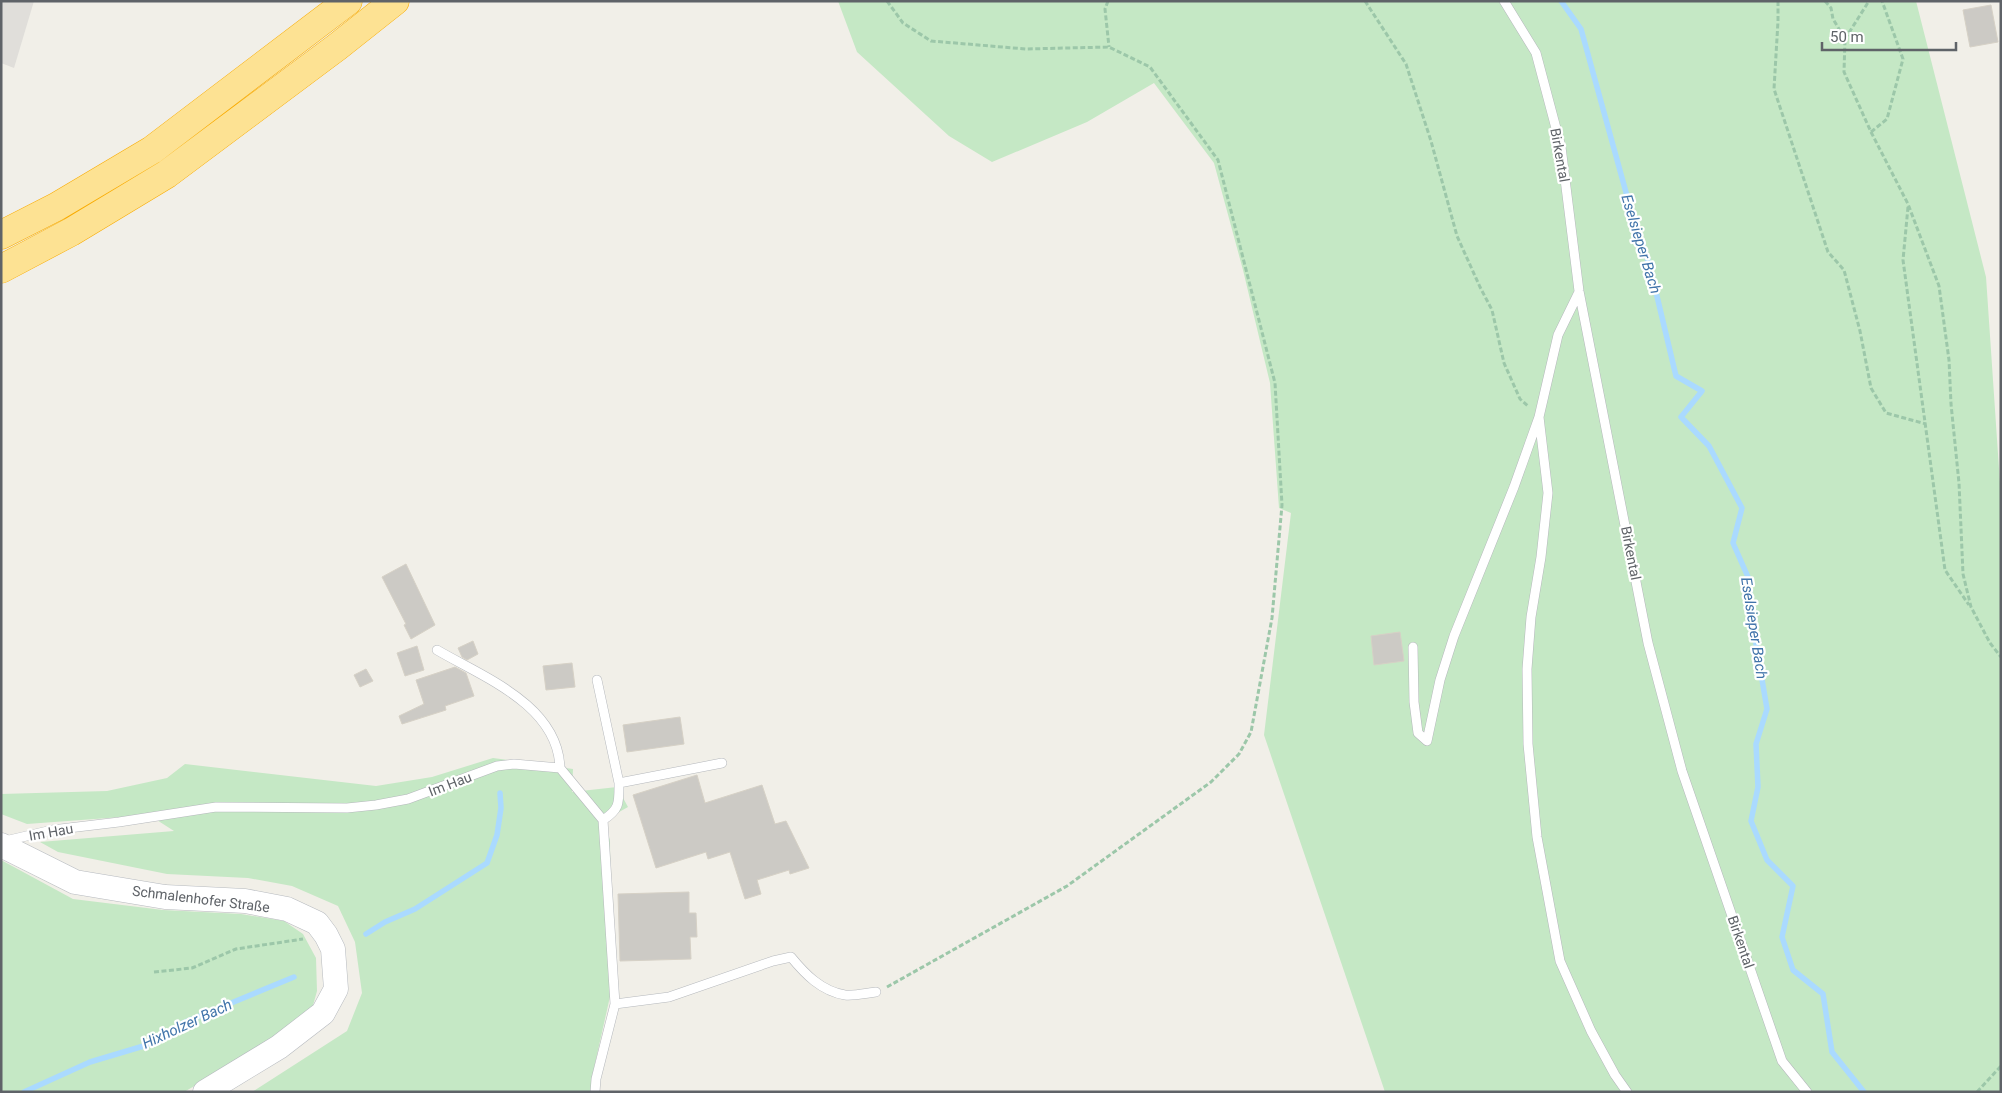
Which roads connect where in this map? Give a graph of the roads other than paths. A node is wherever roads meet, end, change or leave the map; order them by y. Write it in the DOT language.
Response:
graph roads {
  1 [pos="348,1"];
  2 [pos="395,1"];
  3 [pos="1504,1"];
  4 [pos="1,235"];
  5 [pos="1,268"];
  6 [pos="1579,291"];
  7 [pos="1539,417"];
  8 [pos="1413,647"];
  9 [pos="437,650"];
  10 [pos="597,680"];
  11 [pos="722,763"];
  12 [pos="560,768"];
  13 [pos="619,783"];
  14 [pos="603,820"];
  15 [pos="1,844"];
  16 [pos="876,992"];
  17 [pos="615,1004"];
  18 [pos="205,1092"];
  19 [pos="595,1092"];
  20 [pos="1627,1092"];
  21 [pos="1807,1092"];
  1 -- 4 [label="highway"];
  2 -- 5 [label="highway"];
  3 -- 6 [label="lane, Birkental"];
  6 -- 7 [label="lane"];
  6 -- 21 [label="lane, Birkental"];
  7 -- 8 [label="lane"];
  7 -- 20 [label="lane"];
  9 -- 12 [label="lane"];
  10 -- 13 [label="lane"];
  11 -- 13 [label="lane"];
  12 -- 14 [label="lane"];
  12 -- 15 [label="lane, Im Hau"];
  13 -- 14 [label="lane"];
  14 -- 17 [label="lane"];
  15 -- 18 [label="main road, Schmalenhofer Straße"];
  16 -- 17 [label="lane"];
  17 -- 19 [label="lane"];
}
